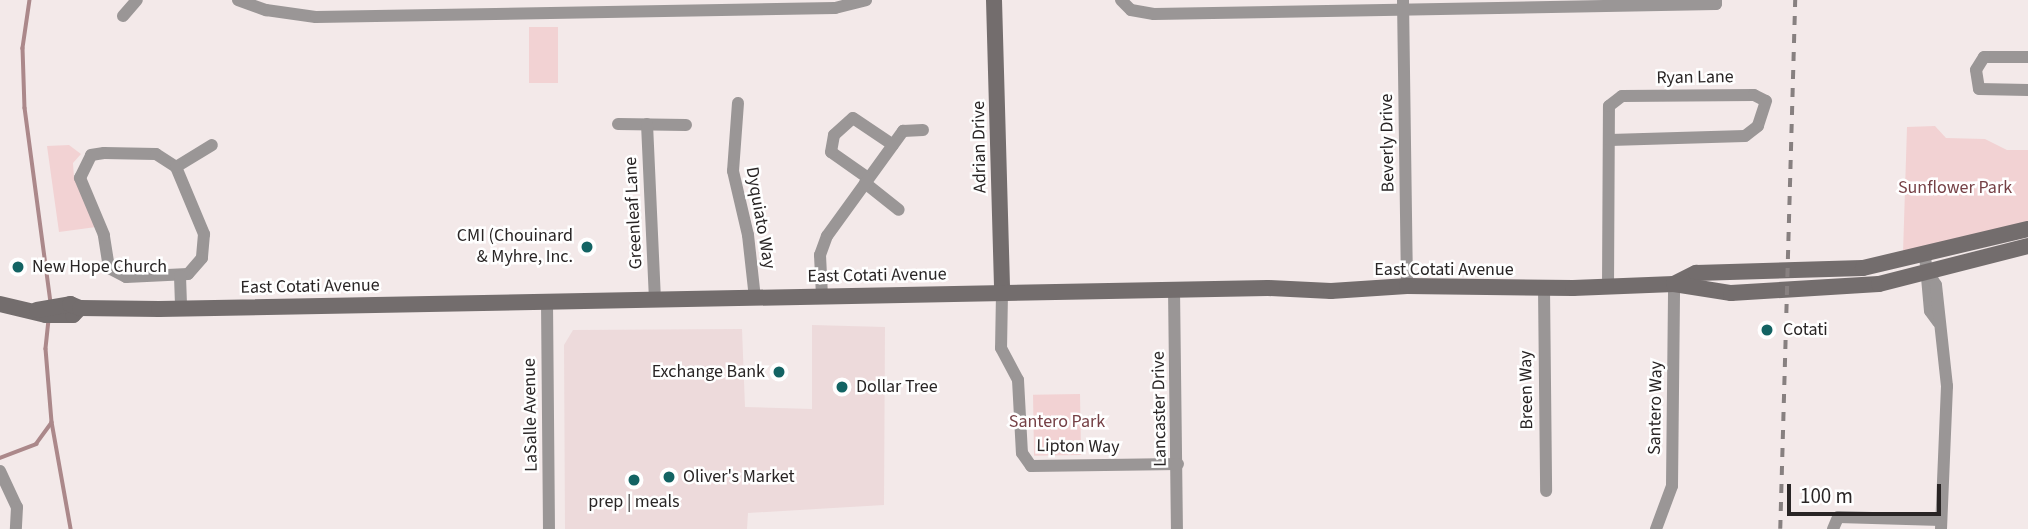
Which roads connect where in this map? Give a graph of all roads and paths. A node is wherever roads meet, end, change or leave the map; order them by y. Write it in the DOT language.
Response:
graph roads {
  1 [pos="137,0"];
  2 [pos="238,0"];
  3 [pos="866,0"];
  4 [pos="994,0"];
  5 [pos="1121,0"];
  6 [pos="1716,2"];
  7 [pos="1403,4"];
  8 [pos="1285,6"];
  9 [pos="123,16"];
  10 [pos="2028,57"];
  11 [pos="2028,90"];
  12 [pos="738,103"];
  13 [pos="618,124"];
  14 [pos="647,124"];
  15 [pos="686,125"];
  16 [pos="923,130"];
  17 [pos="1609,140"];
  18 [pos="212,145"];
  19 [pos="893,145"];
  20 [pos="176,167"];
  21 [pos="866,180"];
  22 [pos="899,210"];
  23 [pos="2028,229"];
  24 [pos="2028,246"];
  25 [pos="1925,255"];
  26 [pos="1929,274"];
  27 [pos="180,276"];
  28 [pos="1674,284"];
  29 [pos="1407,286"];
  30 [pos="1544,288"];
  31 [pos="1608,288"];
  32 [pos="1174,289"];
  33 [pos="1002,293"];
  34 [pos="822,296"];
  35 [pos="755,298"];
  36 [pos="655,299"];
  37 [pos="547,302"];
  38 [pos="0,304"];
  39 [pos="181,309"];
  40 [pos="1178,464"];
  41 [pos="0,471"];
  42 [pos="1546,491"];
  43 [pos="1941,524"];
  44 [pos="16,529"];
  45 [pos="549,529"];
  46 [pos="1177,529"];
  47 [pos="1656,529"];
  48 [pos="1833,529"];
  1 -- 9 [label="street"];
  2 -- 3 [label="street"];
  4 -- 33 [label="main road, Adrian Drive"];
  5 -- 8 [label="street"];
  6 -- 7 [label="street"];
  7 -- 8 [label="street"];
  7 -- 29 [label="street, Beverly Drive"];
  10 -- 11 [label="street"];
  12 -- 35 [label="street, Dyquiato Way"];
  13 -- 14 [label="street"];
  14 -- 15 [label="street"];
  14 -- 36 [label="street, Greenleaf Lane"];
  16 -- 19 [label="street"];
  17 -- 17 [label="street, Ryan Lane"];
  17 -- 31 [label="street, Ryan Lane"];
  18 -- 20 [label="street"];
  19 -- 21 [label="street"];
  19 -- 21 [label="street"];
  20 -- 27 [label="street"];
  20 -- 27 [label="street"];
  21 -- 22 [label="street"];
  21 -- 34 [label="street"];
  23 -- 25 [label="main road, East Cotati Avenue"];
  24 -- 26 [label="main road, East Cotati Avenue"];
  25 -- 26 [label="street"];
  25 -- 28 [label="main road, East Cotati Avenue"];
  26 -- 28 [label="main road, East Cotati Avenue"];
  26 -- 43 [label="street"];
  27 -- 39 [label="street"];
  28 -- 31 [label="main road, East Cotati Avenue"];
  28 -- 47 [label="street, Santero Way"];
  29 -- 30 [label="main road, East Cotati Avenue"];
  29 -- 32 [label="main road, East Cotati Avenue"];
  30 -- 31 [label="main road, East Cotati Avenue"];
  30 -- 42 [label="street, Breen Way"];
  32 -- 33 [label="main road, East Cotati Avenue"];
  32 -- 40 [label="street, Lancaster Drive"];
  33 -- 34 [label="main road, East Cotati Avenue"];
  33 -- 40 [label="street, Lipton Way"];
  34 -- 35 [label="main road, East Cotati Avenue"];
  35 -- 36 [label="main road, East Cotati Avenue"];
  36 -- 37 [label="main road, East Cotati Avenue"];
  37 -- 39 [label="main road, East Cotati Avenue"];
  37 -- 45 [label="street, LaSalle Avenue"];
  38 -- 39 [label="main road, East Cotati Avenue"];
  40 -- 46 [label="street, Lancaster Drive"];
  41 -- 44 [label="street"];
  43 -- 48 [label="street"];
}
